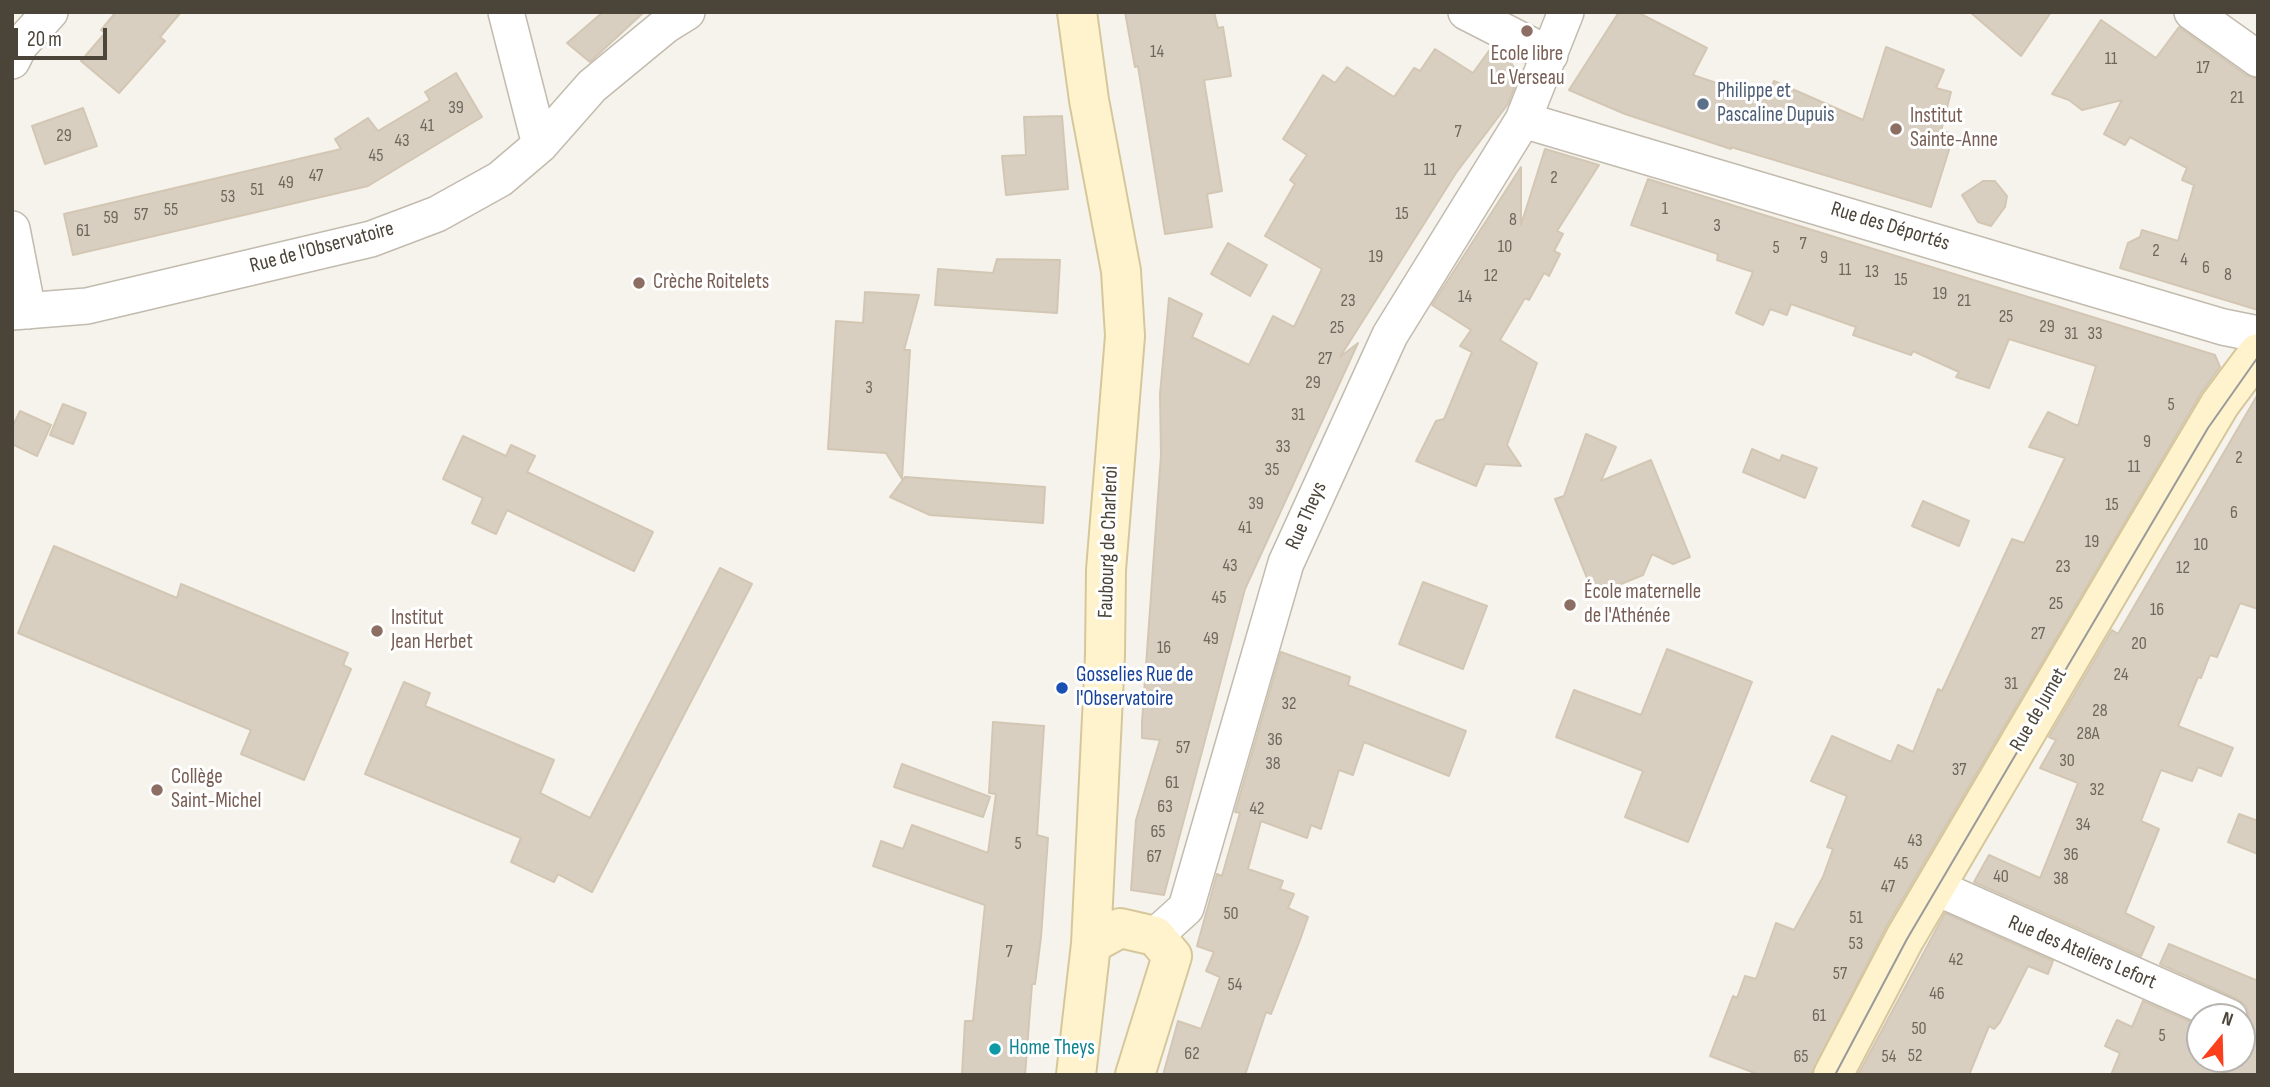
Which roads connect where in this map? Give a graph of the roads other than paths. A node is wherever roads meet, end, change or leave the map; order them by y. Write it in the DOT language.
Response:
graph roads {
  1 [pos="50,12"];
  2 [pos="506,12"];
  3 [pos="687,12"];
  4 [pos="1077,12"];
  5 [pos="1466,12"];
  6 [pos="1566,12"];
  7 [pos="2192,12"];
  8 [pos="1549,55"];
  9 [pos="2258,59"];
  10 [pos="12,61"];
  11 [pos="1523,120"];
  12 [pos="540,145"];
  13 [pos="12,229"];
  14 [pos="20,312"];
  15 [pos="2258,334"];
  16 [pos="2258,353"];
  17 [pos="1935,887"];
  18 [pos="1114,929"];
  19 [pos="2197,1003"];
  20 [pos="1081,1031"];
  21 [pos="1139,1061"];
  22 [pos="1076,1075"];
  23 [pos="1833,1075"];
  1 -- 10 [label="street"];
  2 -- 12 [label="street"];
  3 -- 12 [label="street, Rue de l'Observatoire"];
  4 -- 18 [label="main road, Faubourg de Charleroi"];
  5 -- 8 [label="street"];
  6 -- 8 [label="street, Rue Theys"];
  7 -- 9 [label="street"];
  8 -- 11 [label="street, Rue Theys"];
  11 -- 15 [label="street, Rue des Déportés"];
  11 -- 18 [label="street, Rue Theys"];
  12 -- 14 [label="street, Rue de l'Observatoire"];
  13 -- 14 [label="street"];
  16 -- 17 [label="main road, Rue de Jumet"];
  17 -- 19 [label="street, Rue des Ateliers Lefort"];
  17 -- 23 [label="main road, Rue de Jumet"];
  18 -- 20 [label="main road, Faubourg de Charleroi"];
  18 -- 21 [label="main road"];
  20 -- 21 [label="main road"];
  20 -- 22 [label="main road, Faubourg de Charleroi"];
}
